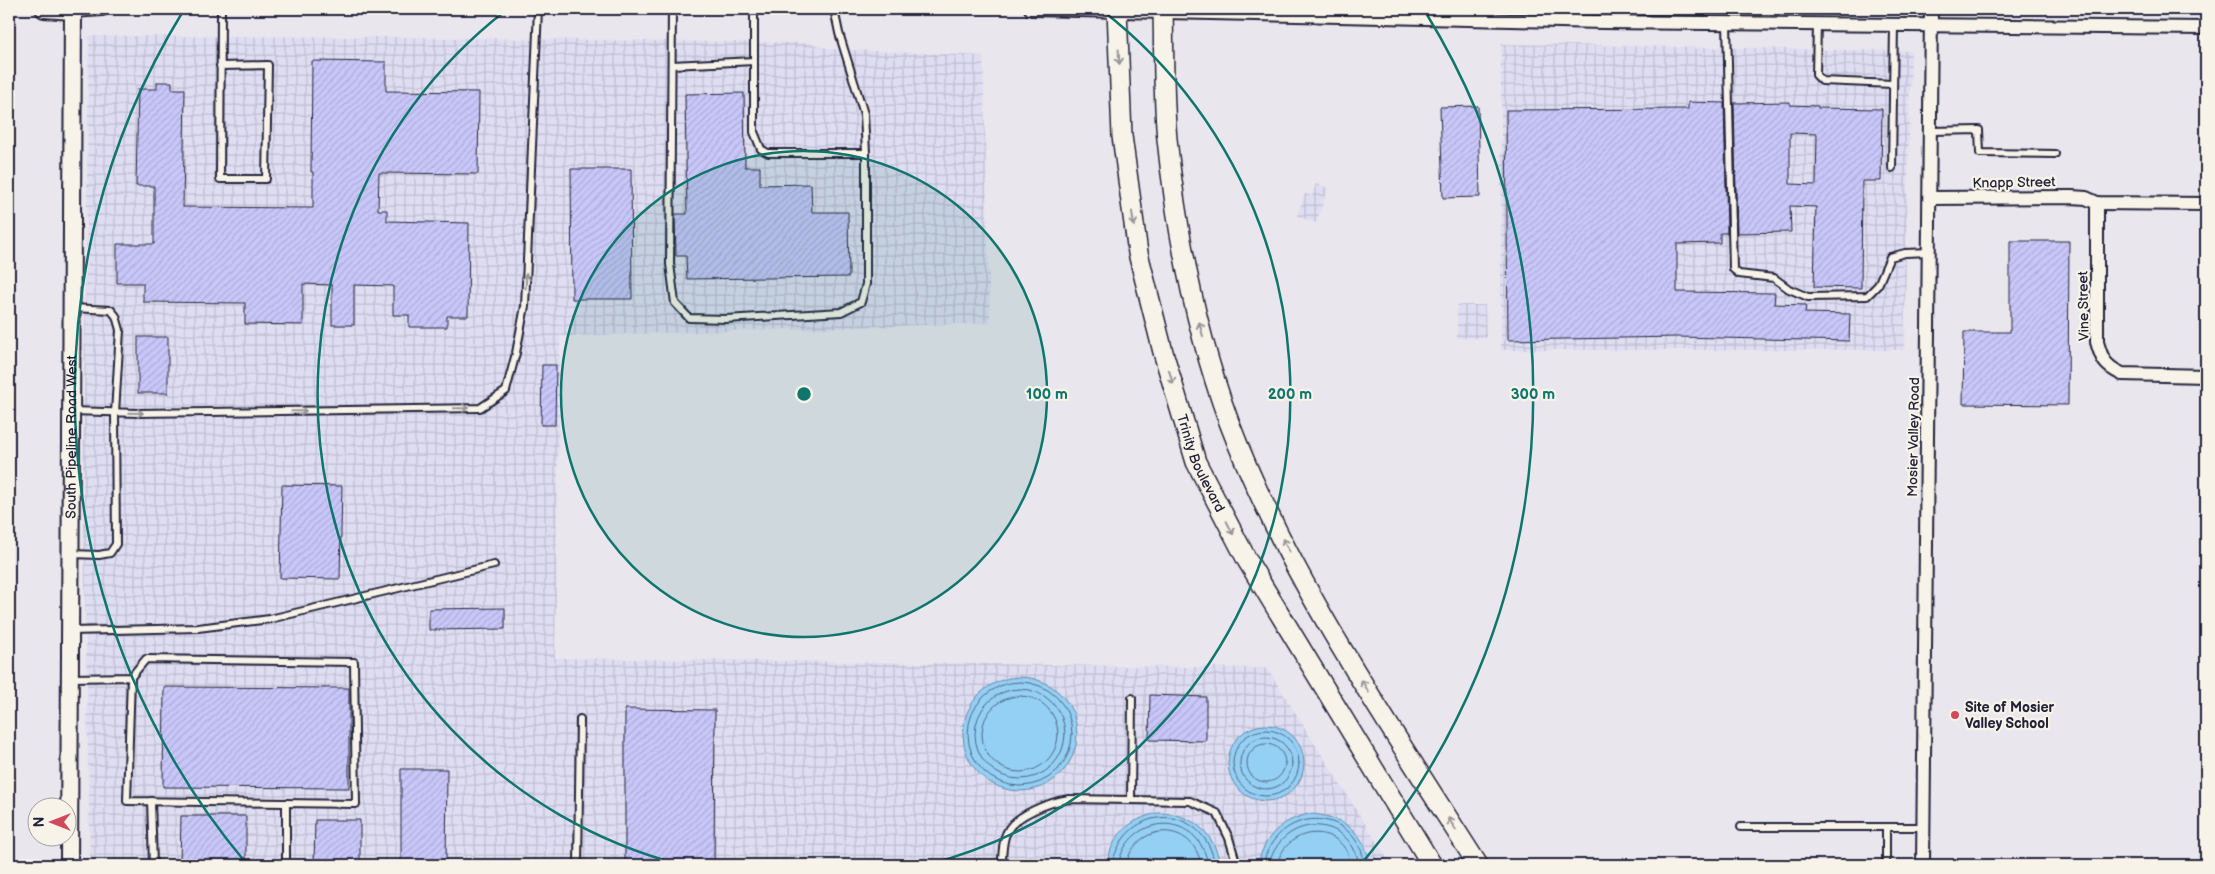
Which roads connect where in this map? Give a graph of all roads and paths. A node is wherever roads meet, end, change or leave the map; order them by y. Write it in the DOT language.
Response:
graph roads {
  1 [pos="44,9"];
  2 [pos="102,9"];
  3 [pos="221,9"];
  4 [pos="538,9"];
  5 [pos="672,9"];
  6 [pos="754,9"];
  7 [pos="834,9"];
  8 [pos="1031,9"];
  9 [pos="1117,9"];
  10 [pos="1932,9"];
  11 [pos="74,10"];
  12 [pos="1163,10"];
  13 [pos="1727,22"];
  14 [pos="1817,23"];
  15 [pos="1894,24"];
  16 [pos="1932,24"];
  17 [pos="2206,28"];
  18 [pos="754,62"];
  19 [pos="672,65"];
  20 [pos="220,66"];
  21 [pos="1893,84"];
  22 [pos="1931,131"];
  23 [pos="866,153"];
  24 [pos="2055,154"];
  25 [pos="1892,168"];
  26 [pos="1930,198"];
  27 [pos="2097,203"];
  28 [pos="2206,204"];
  29 [pos="1930,252"];
  30 [pos="71,308"];
  31 [pos="2206,376"];
  32 [pos="70,411"];
  33 [pos="115,413"];
  34 [pos="69,553"];
  35 [pos="494,565"];
  36 [pos="69,631"];
  37 [pos="131,676"];
  38 [pos="69,678"];
  39 [pos="1132,698"];
  40 [pos="580,719"];
  41 [pos="1131,800"];
  42 [pos="151,802"];
  43 [pos="286,804"];
  44 [pos="1741,827"];
  45 [pos="1886,827"];
  46 [pos="1923,827"];
  47 [pos="69,865"];
  48 [pos="152,865"];
  49 [pos="286,865"];
  50 [pos="578,865"];
  51 [pos="1001,865"];
  52 [pos="1237,865"];
  53 [pos="1432,865"];
  54 [pos="1478,865"];
  55 [pos="1886,865"];
  56 [pos="1923,865"];
  1 -- 11 [label="street"];
  2 -- 11 [label="street"];
  3 -- 20 [label="lane"];
  33 -- 4 [label="lane, one-way"];
  5 -- 19 [label="lane"];
  6 -- 18 [label="lane"];
  7 -- 23 [label="lane"];
  8 -- 9 [label="street"];
  9 -- 12 [label="street"];
  9 -- 53 [label="main road, Trinity Boulevard, one-way"];
  10 -- 16 [label="street, Mosier Valley Road"];
  11 -- 30 [label="street, South Pipeline Road West"];
  12 -- 13 [label="street"];
  54 -- 12 [label="main road, one-way"];
  13 -- 14 [label="street"];
  13 -- 29 [label="lane"];
  14 -- 15 [label="street"];
  14 -- 21 [label="lane"];
  15 -- 16 [label="street"];
  15 -- 21 [label="lane"];
  16 -- 17 [label="street"];
  16 -- 22 [label="street, Mosier Valley Road"];
  18 -- 19 [label="lane"];
  18 -- 23 [label="lane"];
  19 -- 23 [label="lane"];
  20 -- 20 [label="lane"];
  21 -- 25 [label="lane"];
  22 -- 24 [label="lane"];
  22 -- 26 [label="street, Mosier Valley Road"];
  26 -- 27 [label="street, Knapp Street"];
  26 -- 29 [label="street, Mosier Valley Road"];
  27 -- 28 [label="street, Knapp Street"];
  27 -- 31 [label="street, Vine Street"];
  29 -- 46 [label="street, Mosier Valley Road"];
  30 -- 32 [label="street, South Pipeline Road West"];
  30 -- 33 [label="lane"];
  32 -- 33 [label="lane"];
  32 -- 34 [label="street, South Pipeline Road West"];
  33 -- 34 [label="lane"];
  34 -- 36 [label="street, South Pipeline Road West"];
  35 -- 36 [label="lane"];
  36 -- 38 [label="street, South Pipeline Road West"];
  37 -- 38 [label="lane"];
  37 -- 42 [label="lane"];
  37 -- 43 [label="lane"];
  38 -- 47 [label="street, South Pipeline Road West"];
  39 -- 41 [label="lane"];
  40 -- 50 [label="lane"];
  41 -- 51 [label="lane"];
  41 -- 52 [label="lane"];
  42 -- 43 [label="lane"];
  42 -- 48 [label="lane"];
  43 -- 49 [label="lane"];
  44 -- 45 [label="lane"];
  45 -- 46 [label="lane"];
  45 -- 55 [label="lane"];
  46 -- 56 [label="street, Mosier Valley Road"];
}
